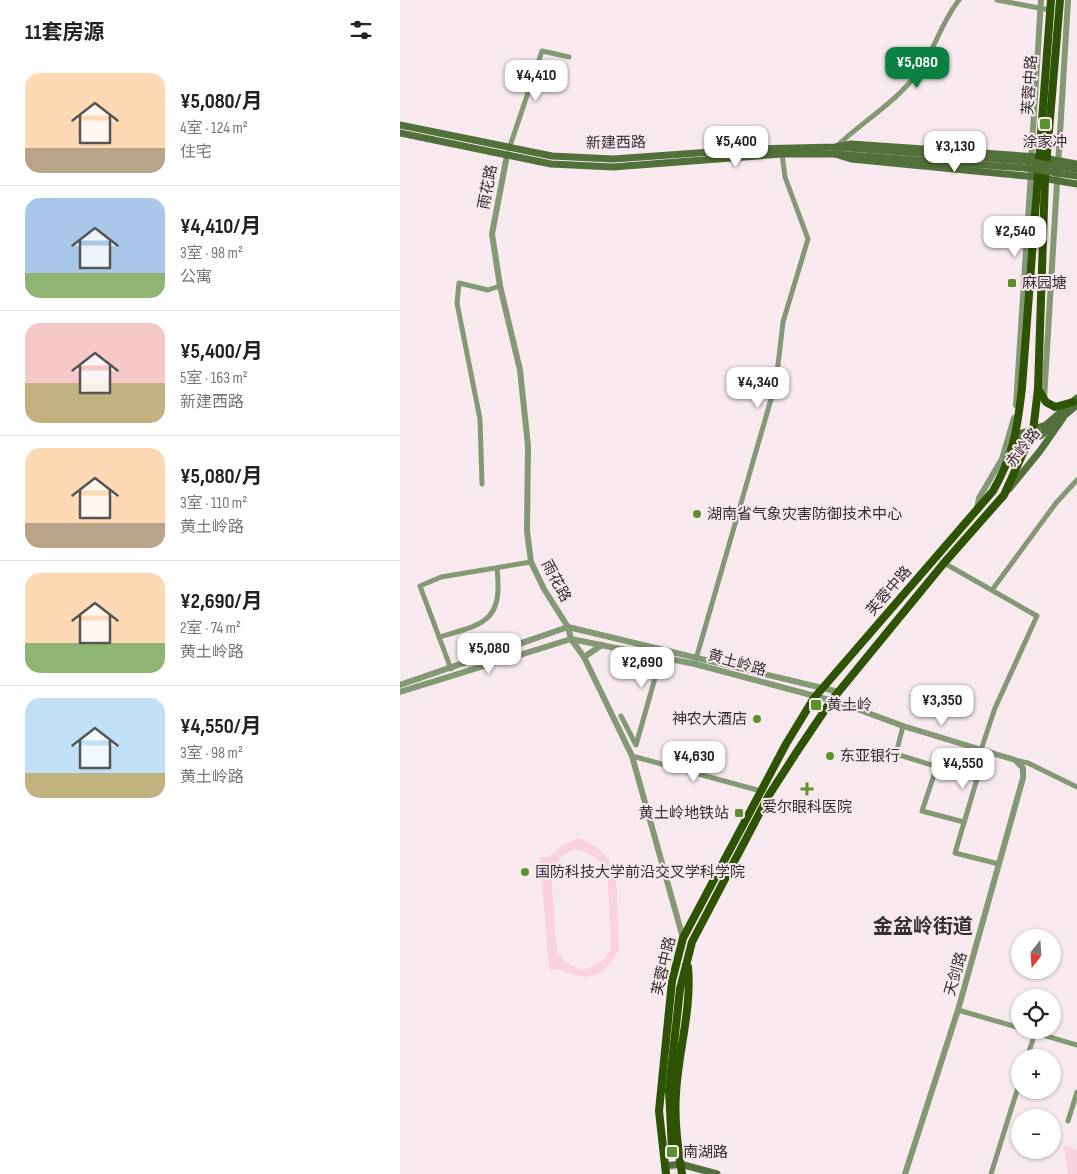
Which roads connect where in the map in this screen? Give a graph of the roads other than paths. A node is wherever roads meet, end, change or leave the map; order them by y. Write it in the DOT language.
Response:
graph roads {
  1 [pos="959,0"];
  2 [pos="997,0"];
  3 [pos="1041,0"];
  4 [pos="1051,0"];
  5 [pos="1060,0"];
  6 [pos="1068,0"];
  7 [pos="1041,8"];
  8 [pos="1050,10"];
  9 [pos="569,57"];
  10 [pos="400,125"];
  11 [pos="400,132"];
  12 [pos="835,150"];
  13 [pos="508,151"];
  14 [pos="782,154"];
  15 [pos="1035,157"];
  16 [pos="1047,158"];
  17 [pos="1058,160"];
  18 [pos="1077,164"];
  19 [pos="1077,169"];
  20 [pos="1034,176"];
  21 [pos="1077,176"];
  22 [pos="1045,178"];
  23 [pos="1056,180"];
  24 [pos="1077,184"];
  25 [pos="500,286"];
  26 [pos="1038,389"];
  27 [pos="1044,398"];
  28 [pos="1076,402"];
  29 [pos="1063,418"];
  30 [pos="1031,435"];
  31 [pos="1016,437"];
  32 [pos="1077,480"];
  33 [pos="482,484"];
  34 [pos="1004,495"];
  35 [pos="976,510"];
  36 [pos="532,562"];
  37 [pos="944,563"];
  38 [pos="497,569"];
  39 [pos="992,590"];
  40 [pos="568,627"];
  41 [pos="440,637"];
  42 [pos="571,639"];
  43 [pos="602,645"];
  44 [pos="662,656"];
  45 [pos="584,657"];
  46 [pos="695,661"];
  47 [pos="451,669"];
  48 [pos="400,685"];
  49 [pos="823,687"];
  50 [pos="400,692"];
  51 [pos="839,692"];
  52 [pos="814,698"];
  53 [pos="831,701"];
  54 [pos="622,716"];
  55 [pos="903,726"];
  56 [pos="981,750"];
  57 [pos="632,756"];
  58 [pos="1015,760"];
  59 [pos="937,766"];
  60 [pos="1077,787"];
  61 [pos="761,791"];
  62 [pos="964,822"];
  63 [pos="999,864"];
  64 [pos="684,938"];
  65 [pos="687,959"];
  66 [pos="958,1010"];
  67 [pos="1011,1025"];
  68 [pos="1056,1039"];
  69 [pos="1077,1045"];
  70 [pos="1077,1092"];
  71 [pos="1014,1099"];
  72 [pos="1068,1121"];
  73 [pos="672,1150"];
  74 [pos="680,1164"];
  75 [pos="666,1170"];
  76 [pos="681,1174"];
  77 [pos="718,1174"];
  78 [pos="905,1174"];
  79 [pos="991,1174"];
  1 -- 12 [label="street"];
  2 -- 7 [label="street"];
  3 -- 7 [label="street"];
  4 -- 8 [label="main road, 芙蓉中路"];
  5 -- 16 [label="main road, 芙蓉中路"];
  6 -- 17 [label="street"];
  7 -- 8 [label="street"];
  7 -- 15 [label="street"];
  8 -- 15 [label="main road, 芙蓉中路"];
  9 -- 13 [label="street"];
  10 -- 13 [label="main road, 新建西路"];
  11 -- 13 [label="main road, 新建西路"];
  12 -- 13 [label="main road, 新建西路"];
  12 -- 14 [label="main road, 新建西路"];
  12 -- 15 [label="main road, 新建西路"];
  12 -- 19 [label="main road, 新建西路, bridge"];
  12 -- 20 [label="main road, 新建西路"];
  12 -- 21 [label="main road, 新建西路, bridge"];
  13 -- 14 [label="main road, 新建西路"];
  13 -- 25 [label="street, 雨花路"];
  14 -- 46 [label="street"];
  15 -- 16 [label="main road, 新建西路"];
  15 -- 20 [label="main road, 芙蓉中路"];
  16 -- 17 [label="main road, 新建西路"];
  16 -- 22 [label="main road, 芙蓉中路"];
  17 -- 18 [label="main road, 新建西路"];
  17 -- 23 [label="street"];
  20 -- 22 [label="main road, 新建西路"];
  20 -- 31 [label="main road, 芙蓉中路"];
  20 -- 35 [label="street"];
  22 -- 23 [label="main road, 新建西路"];
  22 -- 26 [label="main road, 芙蓉中路"];
  23 -- 24 [label="main road, 新建西路"];
  23 -- 27 [label="street"];
  25 -- 33 [label="street"];
  25 -- 36 [label="street, 雨花路"];
  26 -- 27 [label="main road"];
  26 -- 30 [label="main road, 芙蓉中路"];
  27 -- 28 [label="main road"];
  28 -- 29 [label="main road, 赤岭路"];
  28 -- 30 [label="main road, 赤岭路"];
  29 -- 30 [label="main road, 赤岭路"];
  29 -- 34 [label="main road, 赤岭路"];
  30 -- 31 [label="main road, 赤岭路"];
  30 -- 34 [label="main road, 芙蓉中路"];
  31 -- 35 [label="main road, 芙蓉中路"];
  32 -- 39 [label="street"];
  34 -- 37 [label="main road, 芙蓉中路"];
  35 -- 49 [label="main road, 芙蓉中路"];
  36 -- 38 [label="street"];
  36 -- 40 [label="street, 雨花路"];
  37 -- 39 [label="street"];
  37 -- 51 [label="main road, 芙蓉中路"];
  38 -- 41 [label="street"];
  38 -- 41 [label="street"];
  39 -- 56 [label="street"];
  40 -- 42 [label="street, 雨花路"];
  40 -- 46 [label="street, 黄土岭路"];
  40 -- 47 [label="street"];
  41 -- 47 [label="street"];
  42 -- 43 [label="street, 黄土岭路"];
  42 -- 45 [label="street, 雨花路"];
  42 -- 50 [label="street, 黄土岭路"];
  43 -- 44 [label="street, 黄土岭路"];
  43 -- 45 [label="street"];
  44 -- 46 [label="street, 黄土岭路"];
  44 -- 54 [label="street"];
  45 -- 57 [label="street, 雨花路"];
  46 -- 49 [label="street, 黄土岭路"];
  46 -- 52 [label="street, 黄土岭路"];
  47 -- 48 [label="street"];
  49 -- 51 [label="street, 黄土岭路"];
  49 -- 52 [label="main road, 芙蓉中路"];
  51 -- 53 [label="main road, 芙蓉中路"];
  52 -- 53 [label="street, 黄土岭路"];
  52 -- 61 [label="main road, 芙蓉中路"];
  53 -- 55 [label="street, 黄土岭路"];
  53 -- 65 [label="main road, 芙蓉中路"];
  55 -- 56 [label="street, 黄土岭路"];
  55 -- 59 [label="street"];
  56 -- 58 [label="street, 黄土岭路"];
  57 -- 61 [label="street"];
  57 -- 64 [label="street, 雨花路"];
  58 -- 60 [label="street"];
  58 -- 63 [label="street, 天剑路"];
  59 -- 62 [label="street"];
  59 -- 62 [label="street"];
  61 -- 64 [label="main road, 芙蓉中路"];
  62 -- 63 [label="street"];
  63 -- 66 [label="street, 天剑路"];
  64 -- 75 [label="main road, 芙蓉中路"];
  65 -- 73 [label="main road, 芙蓉中路"];
  65 -- 74 [label="main road"];
  66 -- 67 [label="street"];
  66 -- 78 [label="street, 天剑路"];
  68 -- 69 [label="street"];
  70 -- 72 [label="street"];
  71 -- 79 [label="street"];
  74 -- 75 [label="main road"];
  74 -- 76 [label="main road"];
  74 -- 77 [label="main road"];
}
